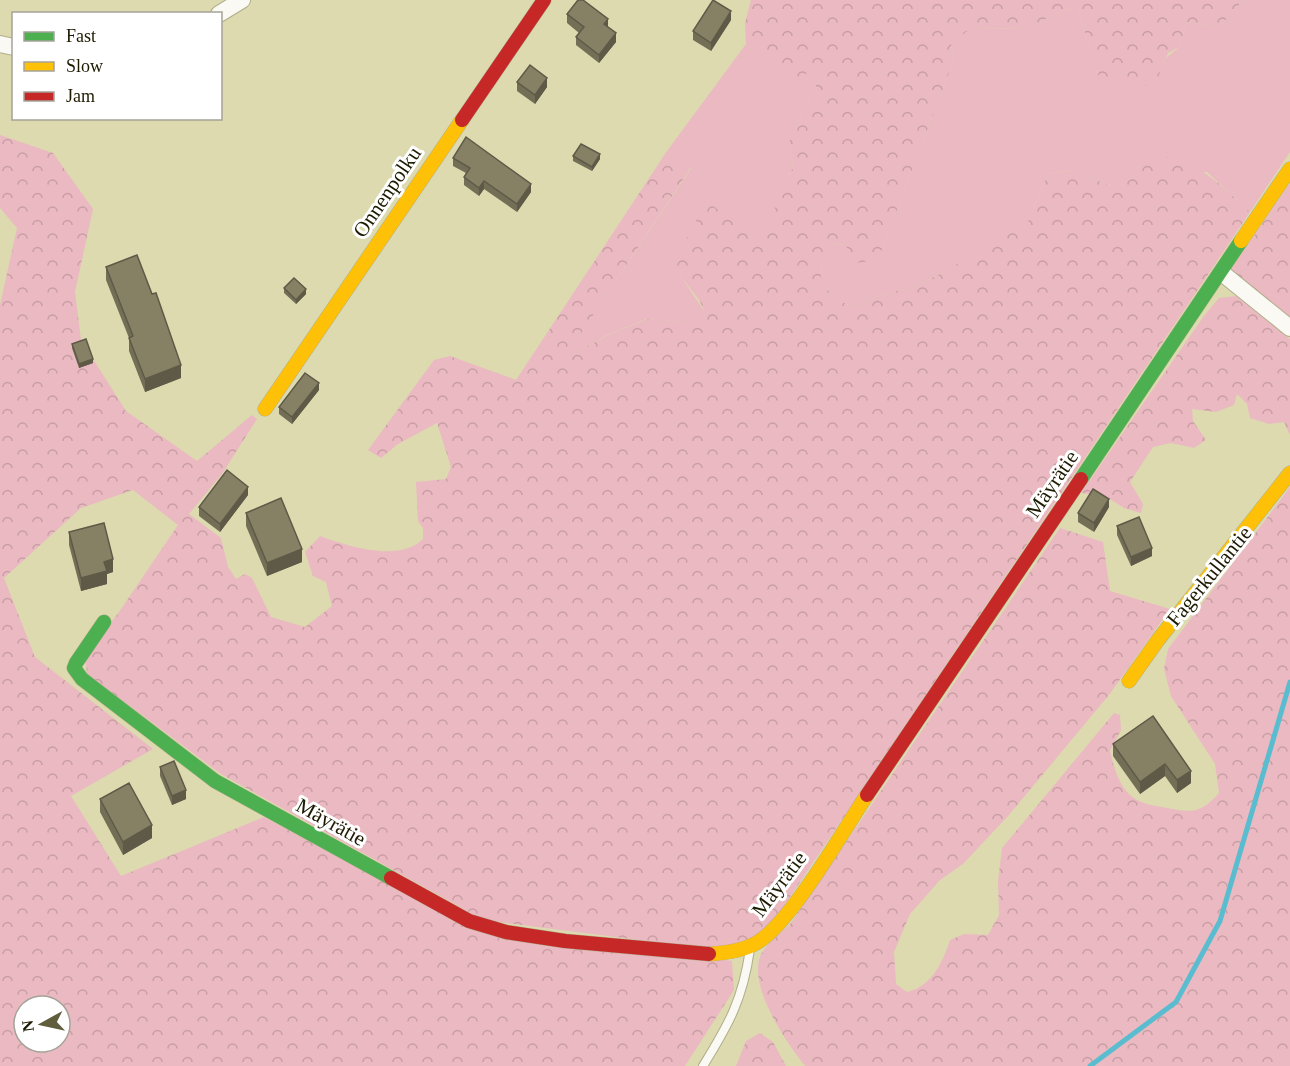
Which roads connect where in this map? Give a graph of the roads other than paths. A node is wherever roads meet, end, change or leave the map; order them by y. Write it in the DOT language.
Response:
graph roads {
  1 [pos="243,0"];
  2 [pos="544,0"];
  3 [pos="222,12"];
  4 [pos="1290,168"];
  5 [pos="1222,273"];
  6 [pos="1290,328"];
  7 [pos="265,409"];
  8 [pos="1290,473"];
  9 [pos="104,622"];
  10 [pos="1129,681"];
  11 [pos="751,946"];
  12 [pos="703,1066"];
  1 -- 3 [label="street"];
  2 -- 7 [label="street, Onnenpolku"];
  4 -- 5 [label="street, Mäyrätie"];
  5 -- 6 [label="street"];
  5 -- 11 [label="street, Mäyrätie"];
  8 -- 10 [label="street, Fagerkullantie"];
  9 -- 11 [label="street, Mäyrätie"];
  11 -- 12 [label="lane"];
}
